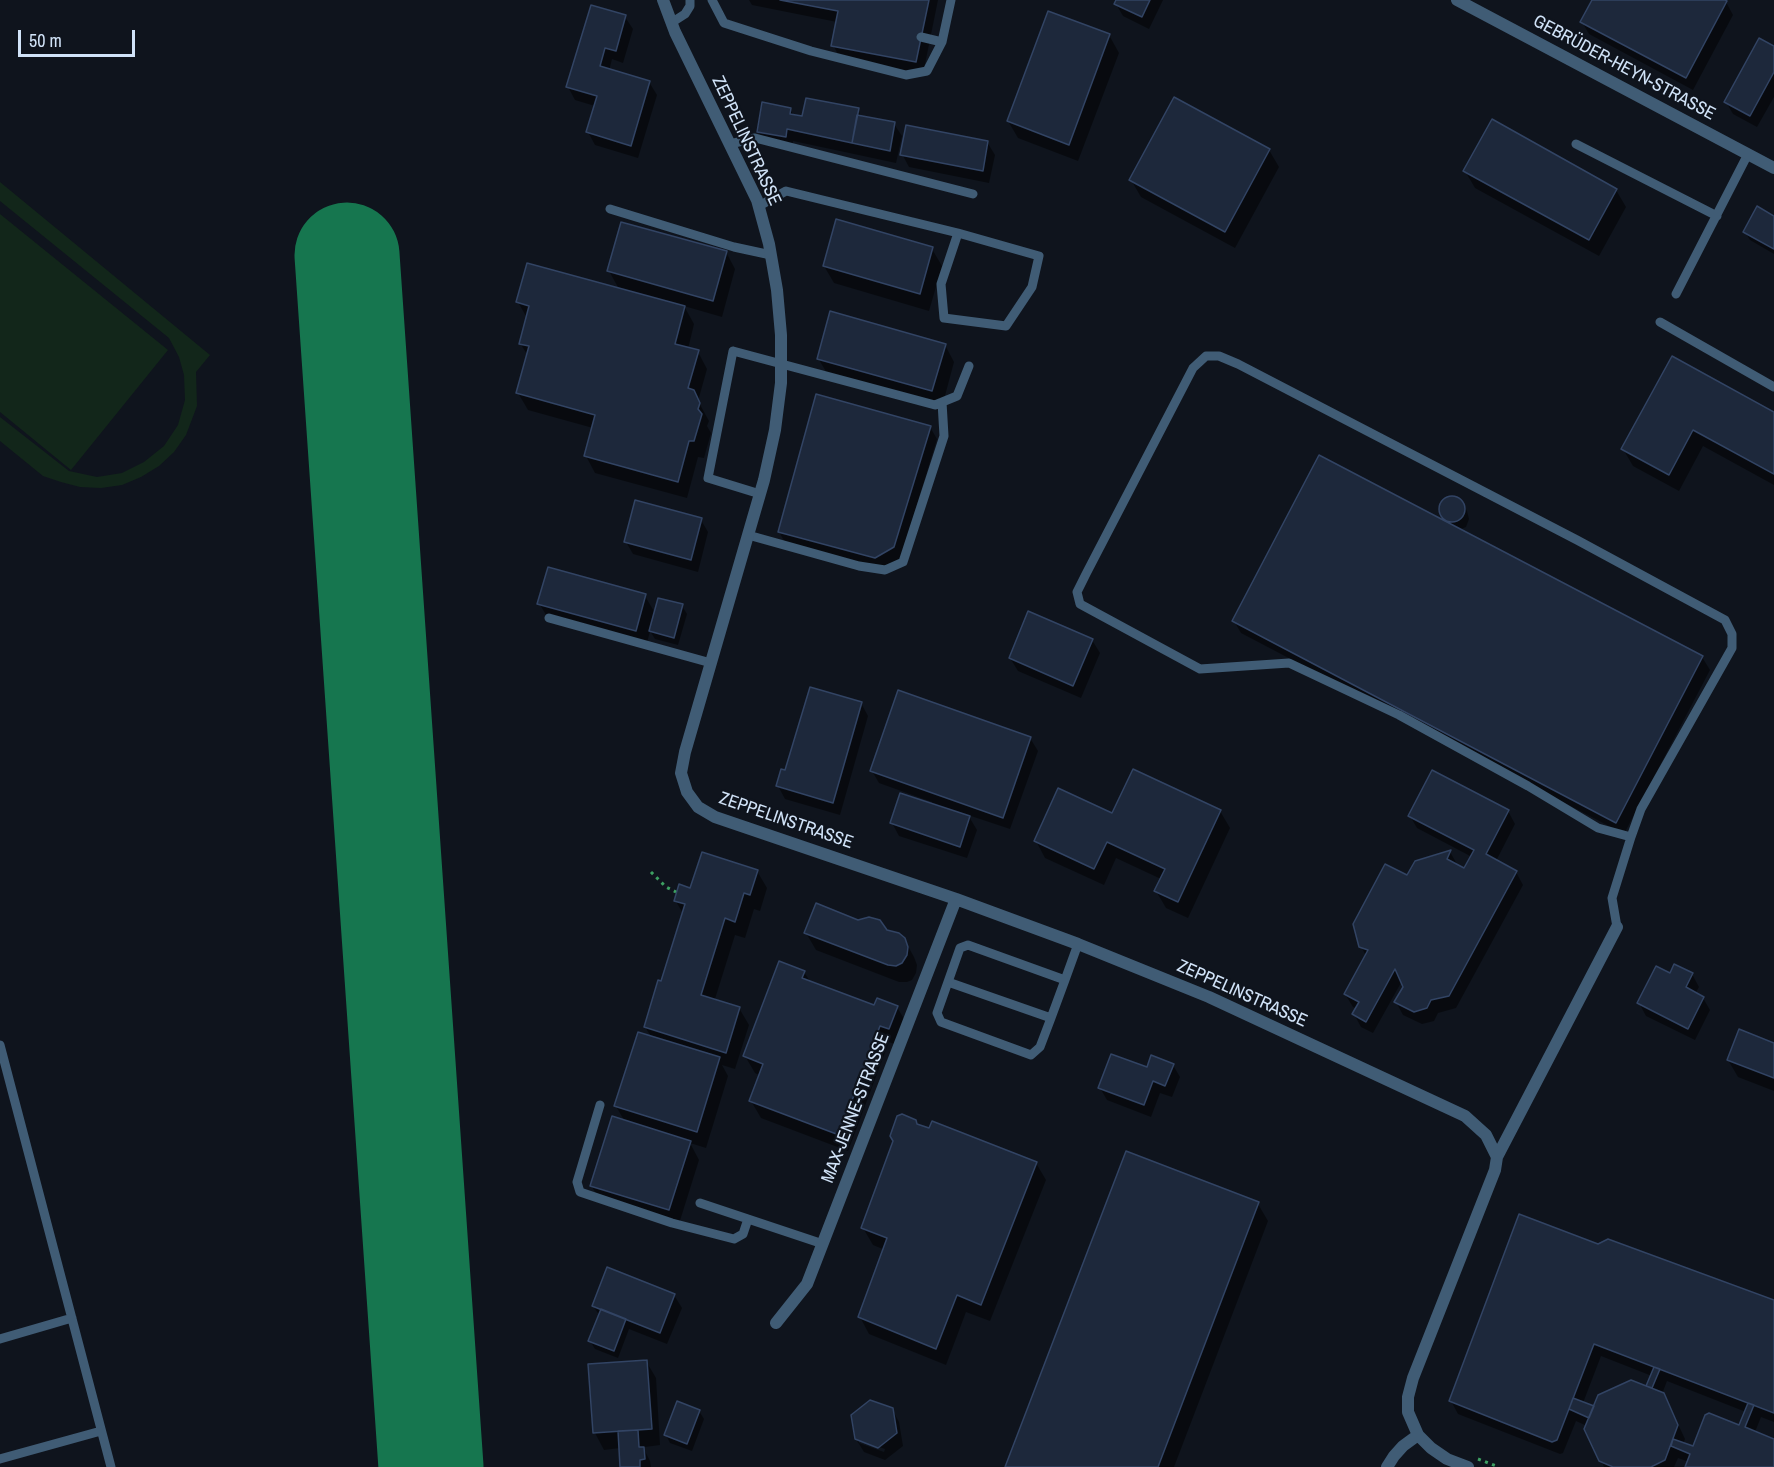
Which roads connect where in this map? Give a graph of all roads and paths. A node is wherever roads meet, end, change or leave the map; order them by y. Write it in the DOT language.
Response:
graph roads {
  1 [pos="663,0"];
  2 [pos="690,0"];
  3 [pos="712,0"];
  4 [pos="951,0"];
  5 [pos="1457,0"];
  6 [pos="1474,4"];
  7 [pos="671,23"];
  8 [pos="921,37"];
  9 [pos="942,42"];
  10 [pos="730,144"];
  11 [pos="1576,144"];
  12 [pos="1748,154"];
  13 [pos="1774,168"];
  14 [pos="973,194"];
  15 [pos="759,206"];
  16 [pos="610,209"];
  17 [pos="1717,216"];
  18 [pos="958,233"];
  19 [pos="771,255"];
  20 [pos="1676,294"];
  21 [pos="1660,322"];
  22 [pos="781,364"];
  23 [pos="969,366"];
  24 [pos="1774,387"];
  25 [pos="942,402"];
  26 [pos="760,494"];
  27 [pos="748,535"];
  28 [pos="549,618"];
  29 [pos="711,663"];
  30 [pos="1631,837"];
  31 [pos="651,872"];
  32 [pos="676,892"];
  33 [pos="956,898"];
  34 [pos="1617,927"];
  35 [pos="1078,944"];
  36 [pos="1065,980"];
  37 [pos="948,982"];
  38 [pos="1051,1018"];
  39 [pos="0,1045"];
  40 [pos="10,1084"];
  41 [pos="0,1087"];
  42 [pos="600,1105"];
  43 [pos="1497,1157"];
  44 [pos="700,1203"];
  45 [pos="748,1219"];
  46 [pos="822,1244"];
  47 [pos="72,1318"];
  48 [pos="776,1323"];
  49 [pos="0,1339"];
  50 [pos="101,1431"];
  51 [pos="1418,1435"];
  52 [pos="0,1459"];
  53 [pos="111,1467"];
  54 [pos="1387,1467"];
  55 [pos="1468,1467"];
  1 -- 7 [label="street, ZEPPELINSTRASSE"];
  2 -- 7 [label="lane"];
  3 -- 9 [label="lane"];
  4 -- 9 [label="lane"];
  5 -- 6 [label="street, GEBRÜDER-HEYN-STRASSE"];
  6 -- 12 [label="street, GEBRÜDER-HEYN-STRASSE"];
  7 -- 10 [label="street, ZEPPELINSTRASSE"];
  8 -- 9 [label="lane"];
  10 -- 14 [label="lane"];
  10 -- 15 [label="street, ZEPPELINSTRASSE"];
  11 -- 17 [label="lane"];
  12 -- 13 [label="street, GEBRÜDER-HEYN-STRASSE"];
  12 -- 17 [label="lane"];
  15 -- 18 [label="lane"];
  15 -- 19 [label="street, ZEPPELINSTRASSE"];
  16 -- 19 [label="lane"];
  17 -- 20 [label="lane"];
  18 -- 18 [label="lane"];
  19 -- 22 [label="street, ZEPPELINSTRASSE"];
  21 -- 24 [label="lane"];
  22 -- 25 [label="lane"];
  22 -- 26 [label="street, ZEPPELINSTRASSE"];
  22 -- 26 [label="lane"];
  23 -- 25 [label="lane"];
  25 -- 27 [label="lane"];
  26 -- 27 [label="street, ZEPPELINSTRASSE"];
  27 -- 29 [label="street, ZEPPELINSTRASSE"];
  28 -- 29 [label="lane"];
  29 -- 33 [label="street, ZEPPELINSTRASSE"];
  30 -- 30 [label="lane"];
  30 -- 34 [label="lane"];
  31 -- 32 [label="path"];
  33 -- 35 [label="street, ZEPPELINSTRASSE"];
  33 -- 46 [label="street, MAX-JENNE-STRASSE"];
  34 -- 43 [label="street"];
  35 -- 36 [label="lane"];
  35 -- 43 [label="street, ZEPPELINSTRASSE"];
  36 -- 37 [label="lane"];
  36 -- 38 [label="lane"];
  37 -- 38 [label="lane"];
  37 -- 38 [label="lane"];
  39 -- 40 [label="lane"];
  40 -- 41 [label="lane"];
  40 -- 47 [label="lane"];
  42 -- 45 [label="lane"];
  43 -- 51 [label="street"];
  44 -- 45 [label="lane"];
  45 -- 46 [label="lane"];
  46 -- 48 [label="street, MAX-JENNE-STRASSE"];
  47 -- 49 [label="lane"];
  47 -- 50 [label="lane"];
  50 -- 52 [label="lane"];
  50 -- 53 [label="lane"];
  51 -- 54 [label="street"];
  51 -- 55 [label="street"];
}
